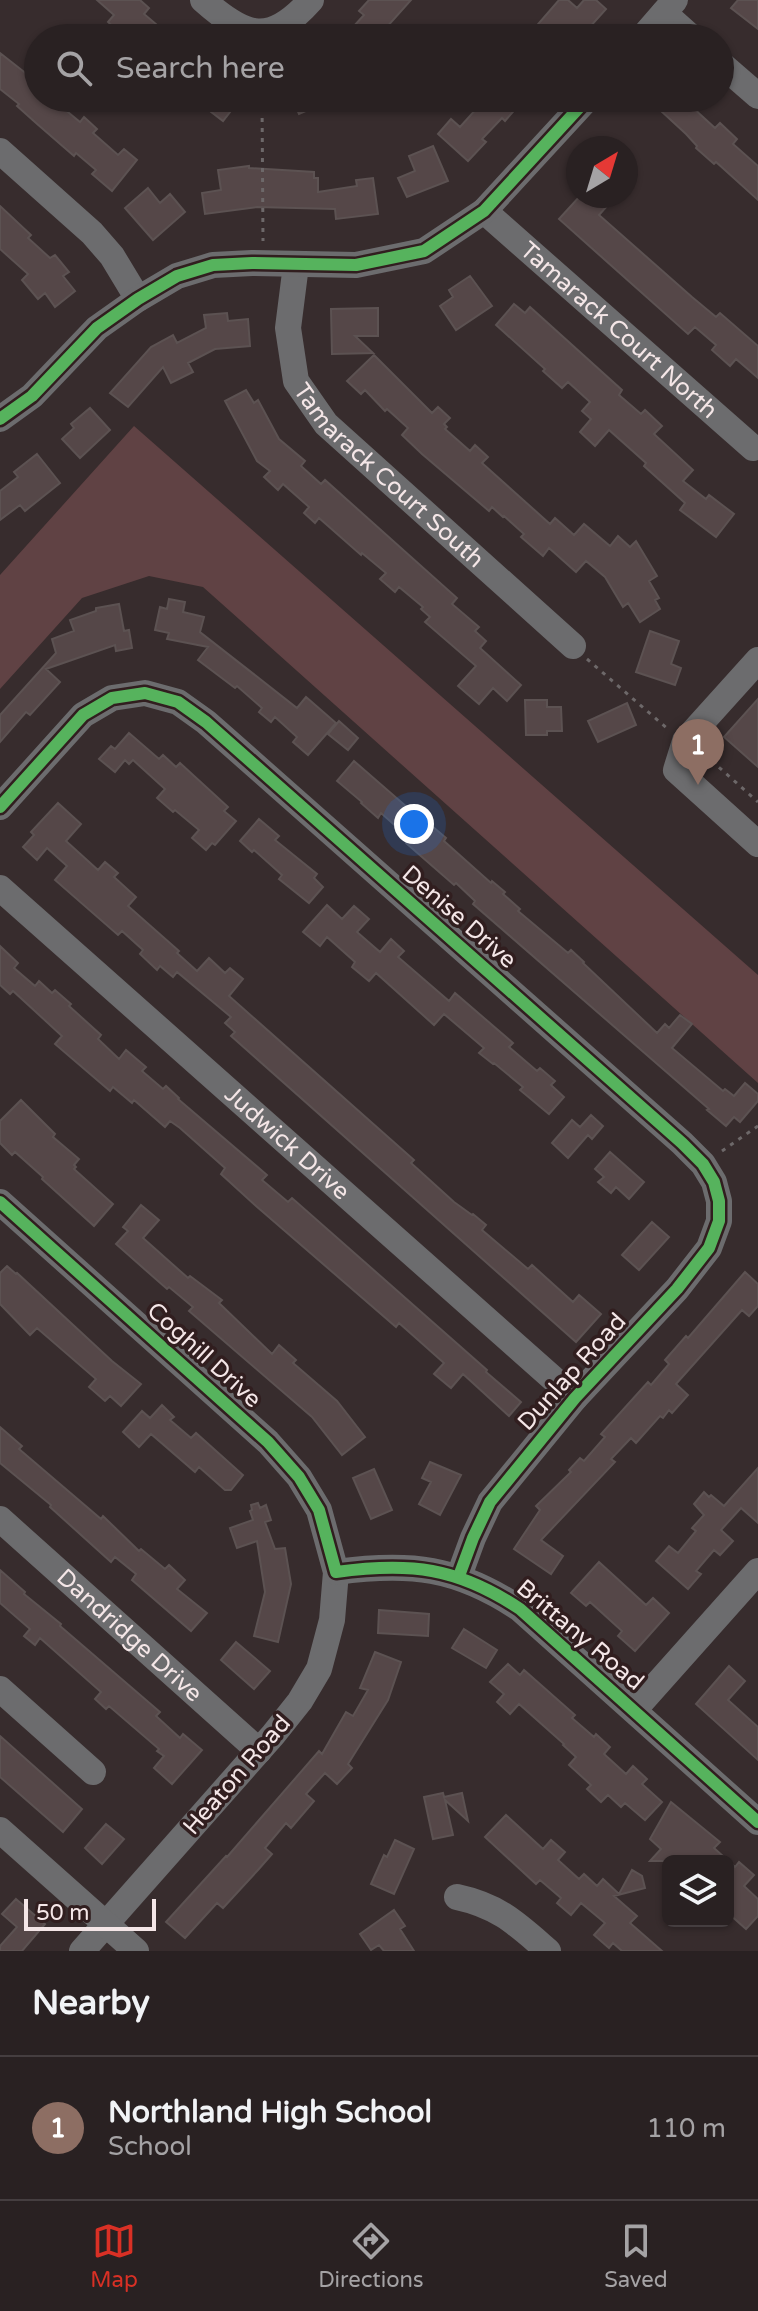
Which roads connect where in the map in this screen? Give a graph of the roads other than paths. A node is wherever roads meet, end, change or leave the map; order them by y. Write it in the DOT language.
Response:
graph roads {
  1 [pos="311,0"];
  2 [pos="670,6"];
  3 [pos="212,8"];
  4 [pos="234,24"];
  5 [pos="286,24"];
  6 [pos="654,24"];
  7 [pos="682,24"];
  8 [pos="734,75"];
  9 [pos="758,96"];
  10 [pos="575,112"];
  11 [pos="0,151"];
  12 [pos="484,211"];
  13 [pos="296,265"];
  14 [pos="138,299"];
  15 [pos="0,419"];
  16 [pos="753,448"];
  17 [pos="573,646"];
  18 [pos="758,660"];
  19 [pos="0,807"];
  20 [pos="758,844"];
  21 [pos="0,888"];
  22 [pos="719,1201"];
  23 [pos="0,1202"];
  24 [pos="575,1398"];
  25 [pos="0,1519"];
  26 [pos="758,1571"];
  27 [pos="336,1572"];
  28 [pos="459,1576"];
  29 [pos="0,1689"];
  30 [pos="634,1710"];
  31 [pos="259,1751"];
  32 [pos="93,1772"];
  33 [pos="758,1822"];
  34 [pos="0,1830"];
  35 [pos="457,1897"];
  36 [pos="106,1924"];
  37 [pos="82,1951"];
  38 [pos="136,1951"];
  39 [pos="548,1951"];
  1 -- 5 [label="street"];
  2 -- 6 [label="street"];
  2 -- 7 [label="street"];
  3 -- 4 [label="street"];
  8 -- 9 [label="street"];
  10 -- 12 [label="street"];
  11 -- 14 [label="street"];
  12 -- 13 [label="street"];
  12 -- 16 [label="street, Tamarack Court North"];
  13 -- 14 [label="street"];
  13 -- 17 [label="street, Tamarack Court South"];
  14 -- 15 [label="street"];
  18 -- 20 [label="street"];
  19 -- 22 [label="street, Denise Drive"];
  21 -- 24 [label="street, Judwick Drive"];
  22 -- 24 [label="street, Dunlap Road"];
  23 -- 27 [label="street, Coghill Drive"];
  24 -- 28 [label="street, Dunlap Road"];
  25 -- 31 [label="street, Dandridge Drive"];
  26 -- 30 [label="street"];
  27 -- 28 [label="street, Brittany Road"];
  27 -- 31 [label="street, Heaton Road"];
  28 -- 30 [label="street, Brittany Road"];
  29 -- 32 [label="street"];
  30 -- 33 [label="street, Brittany Road"];
  31 -- 36 [label="street, Heaton Road"];
  34 -- 36 [label="street"];
  35 -- 39 [label="street"];
  36 -- 37 [label="street, Heaton Road"];
  36 -- 38 [label="street"];
}
